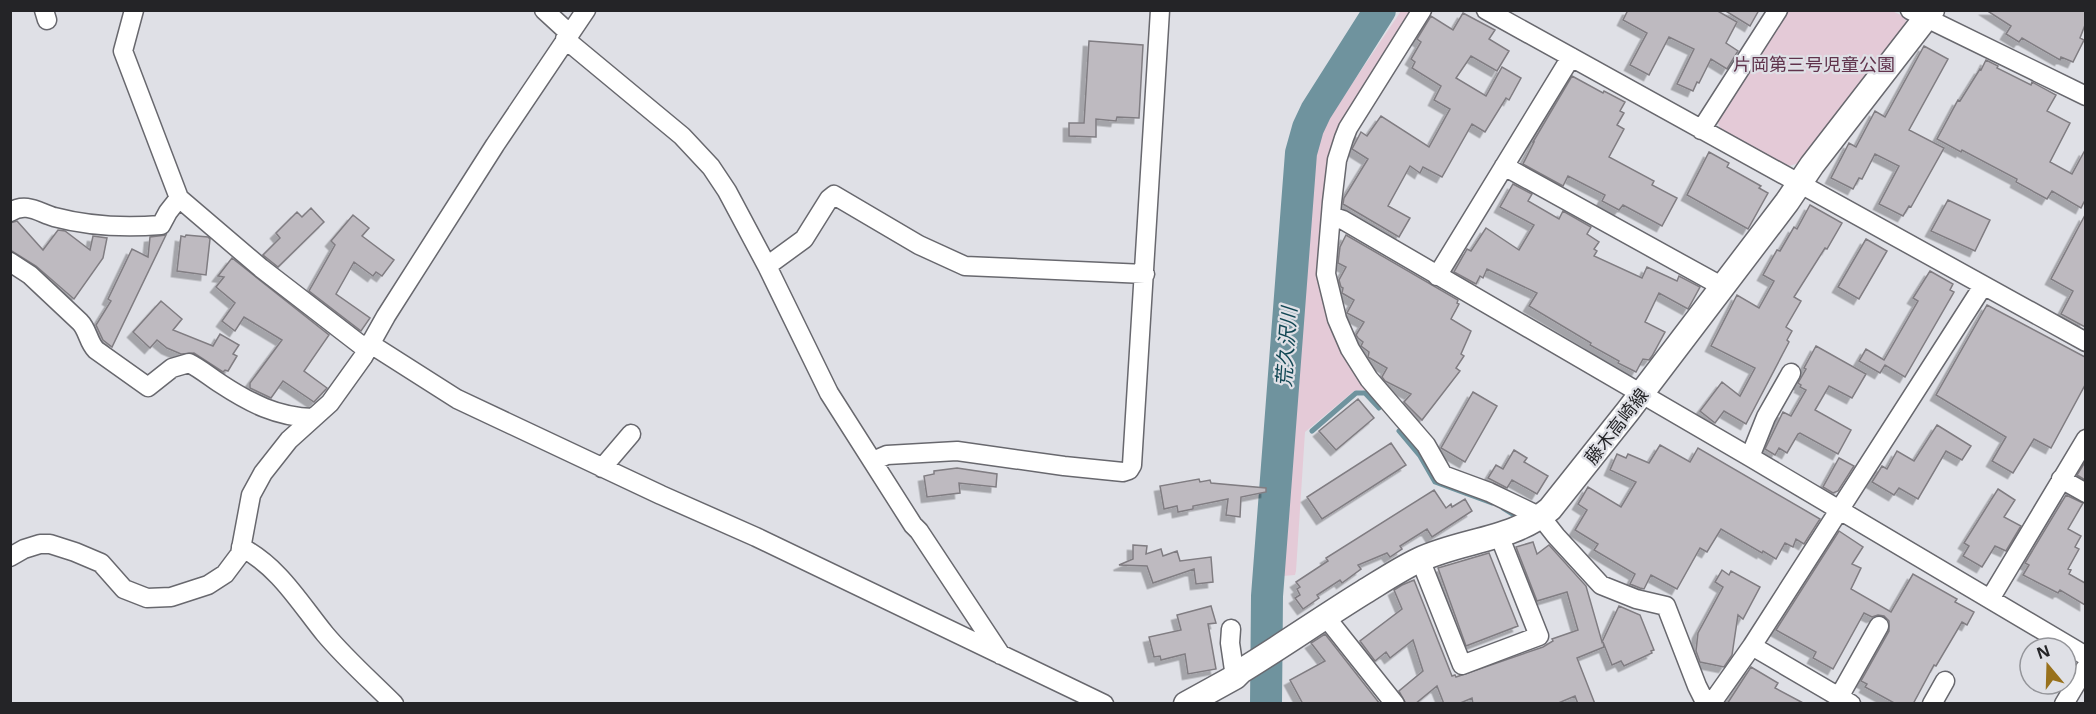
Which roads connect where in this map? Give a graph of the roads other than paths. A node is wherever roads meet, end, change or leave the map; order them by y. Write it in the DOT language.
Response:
graph roads {
  1 [pos="134,10"];
  2 [pos="544,10"];
  3 [pos="586,10"];
  4 [pos="1160,10"];
  5 [pos="1422,10"];
  6 [pos="1486,10"];
  7 [pos="1778,10"];
  8 [pos="1922,13"];
  9 [pos="567,36"];
  10 [pos="1571,57"];
  11 [pos="2085,96"];
  12 [pos="1701,130"];
  13 [pos="1504,166"];
  14 [pos="1799,183"];
  15 [pos="179,198"];
  16 [pos="10,213"];
  17 [pos="1331,216"];
  18 [pos="10,262"];
  19 [pos="767,266"];
  20 [pos="1145,274"];
  21 [pos="1437,276"];
  22 [pos="1983,286"];
  23 [pos="1723,287"];
  24 [pos="2085,342"];
  25 [pos="368,346"];
  26 [pos="1791,373"];
  27 [pos="1640,394"];
  28 [pos="313,418"];
  29 [pos="631,434"];
  30 [pos="2085,439"];
  31 [pos="1750,457"];
  32 [pos="873,461"];
  33 [pos="603,468"];
  34 [pos="2061,479"];
  35 [pos="2085,493"];
  36 [pos="1839,510"];
  37 [pos="1540,517"];
  38 [pos="1499,535"];
  39 [pos="241,547"];
  40 [pos="10,557"];
  41 [pos="1420,559"];
  42 [pos="1990,599"];
  43 [pos="1325,616"];
  44 [pos="1878,626"];
  45 [pos="1231,628"];
  46 [pos="1752,646"];
  47 [pos="1001,655"];
  48 [pos="2085,656"];
  49 [pos="2085,666"];
  50 [pos="1238,674"];
  51 [pos="1945,681"];
  52 [pos="1838,699"];
  53 [pos="1706,703"];
  54 [pos="394,704"];
  55 [pos="1104,704"];
  56 [pos="1186,704"];
  57 [pos="1395,704"];
  58 [pos="1932,704"];
  59 [pos="2064,704"];
  1 -- 15 [label="street"];
  2 -- 9 [label="street"];
  3 -- 9 [label="street"];
  4 -- 20 [label="street"];
  5 -- 17 [label="street"];
  6 -- 10 [label="street"];
  7 -- 12 [label="street"];
  8 -- 11 [label="street"];
  8 -- 14 [label="main road, 藤木高崎線"];
  9 -- 19 [label="street"];
  9 -- 25 [label="street"];
  10 -- 12 [label="street"];
  10 -- 13 [label="street"];
  12 -- 14 [label="street"];
  13 -- 21 [label="street"];
  13 -- 23 [label="street"];
  14 -- 22 [label="street"];
  14 -- 23 [label="main road, 藤木高崎線"];
  15 -- 16 [label="street"];
  15 -- 25 [label="street"];
  17 -- 21 [label="street"];
  17 -- 37 [label="street"];
  18 -- 28 [label="street"];
  19 -- 20 [label="street"];
  19 -- 32 [label="street"];
  20 -- 32 [label="street"];
  21 -- 27 [label="street"];
  22 -- 24 [label="street"];
  22 -- 36 [label="street"];
  23 -- 27 [label="main road, 藤木高崎線"];
  25 -- 28 [label="street"];
  25 -- 33 [label="street"];
  26 -- 31 [label="street"];
  27 -- 31 [label="street"];
  27 -- 37 [label="main road, 藤木高崎線"];
  28 -- 39 [label="street"];
  29 -- 33 [label="street"];
  30 -- 34 [label="street"];
  31 -- 36 [label="street"];
  32 -- 47 [label="street"];
  33 -- 47 [label="street"];
  34 -- 35 [label="street"];
  34 -- 42 [label="street"];
  36 -- 42 [label="street"];
  36 -- 46 [label="street"];
  37 -- 38 [label="main road, 藤木高崎線"];
  37 -- 53 [label="street"];
  38 -- 41 [label="main road, 藤木高崎線"];
  38 -- 41 [label="street"];
  39 -- 40 [label="street"];
  39 -- 54 [label="street"];
  41 -- 43 [label="main road, 藤木高崎線"];
  42 -- 48 [label="street"];
  43 -- 50 [label="main road, 藤木高崎線"];
  43 -- 57 [label="street"];
  44 -- 52 [label="street"];
  45 -- 50 [label="street"];
  46 -- 52 [label="street"];
  46 -- 53 [label="street"];
  47 -- 55 [label="street"];
  49 -- 59 [label="street"];
  50 -- 56 [label="main road, 藤木高崎線"];
  51 -- 58 [label="street"];
}
